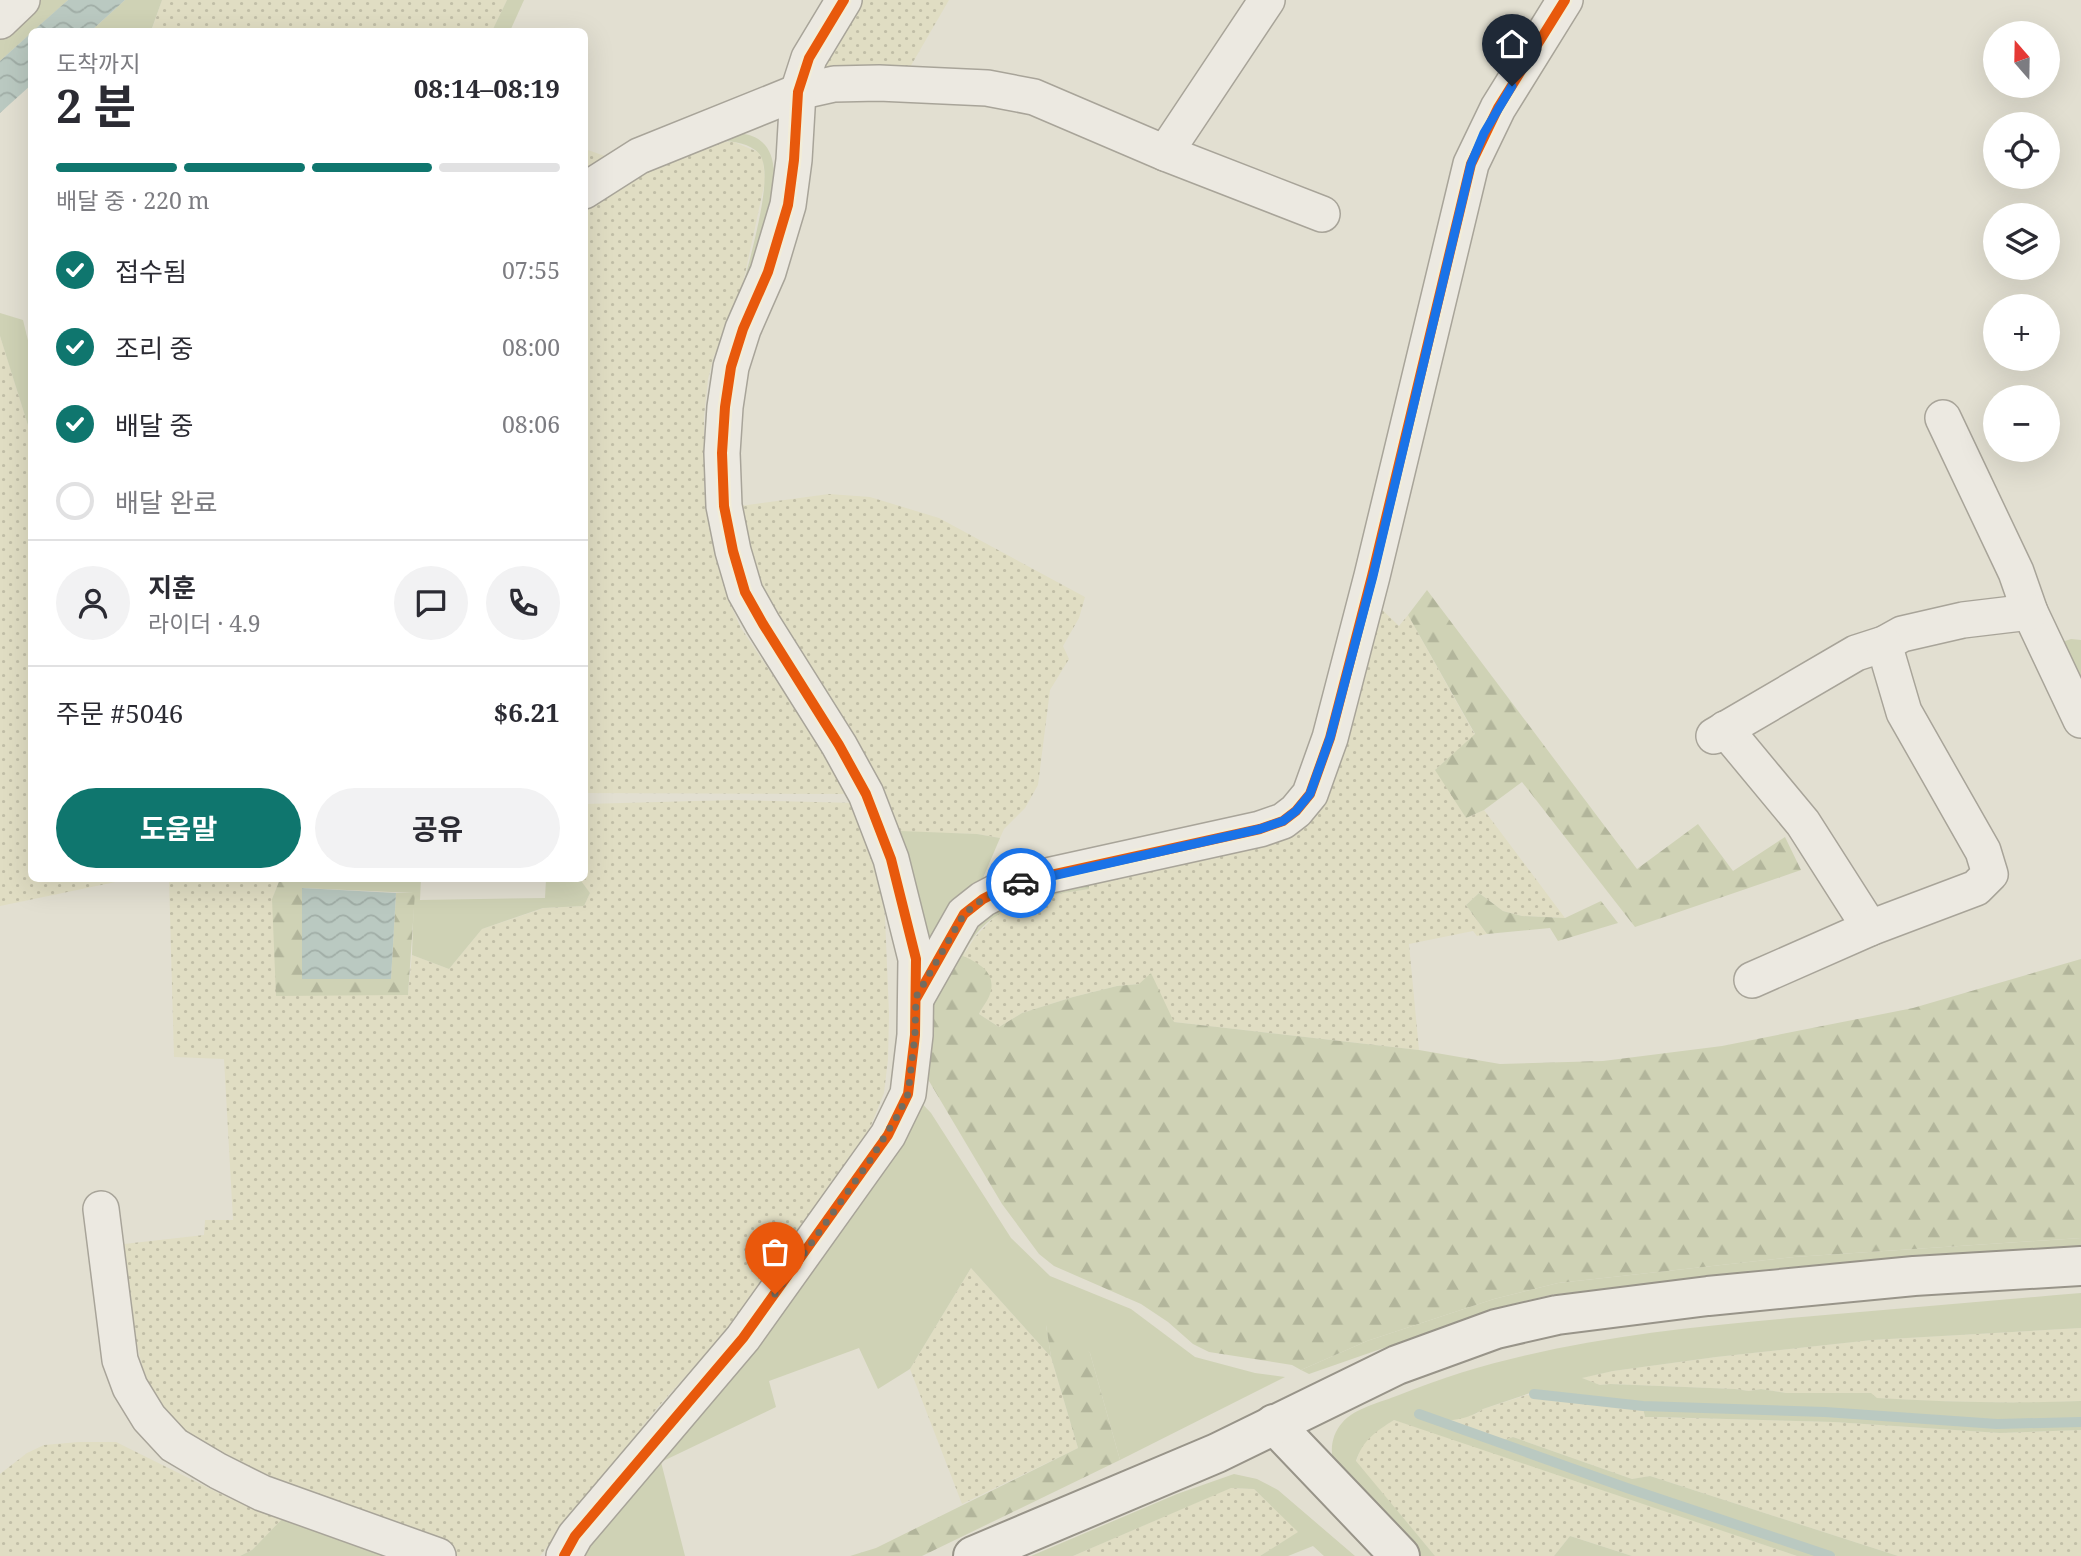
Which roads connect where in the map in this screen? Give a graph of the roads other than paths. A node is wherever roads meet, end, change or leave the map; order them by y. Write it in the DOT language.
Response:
graph roads {
  1 [pos="22,0"];
  2 [pos="844,0"];
  3 [pos="1267,0"];
  4 [pos="1565,0"];
  5 [pos="0,21"];
  6 [pos="798,92"];
  7 [pos="1165,153"];
  8 [pos="588,188"];
  9 [pos="1322,214"];
  10 [pos="1944,418"];
  11 [pos="2030,612"];
  12 [pos="1884,644"];
  13 [pos="2081,720"];
  14 [pos="1870,928"];
  15 [pos="1752,980"];
  16 [pos="916,997"];
  17 [pos="101,1209"];
  18 [pos="2081,1266"];
  19 [pos="1274,1424"];
  20 [pos="438,1556"];
  21 [pos="564,1556"];
  22 [pos="973,1556"];
  23 [pos="1400,1556"];
  1 -- 5 [label="street"];
  2 -- 6 [label="street"];
  3 -- 7 [label="street"];
  4 -- 16 [label="street"];
  6 -- 7 [label="street"];
  6 -- 8 [label="street"];
  6 -- 16 [label="street"];
  7 -- 9 [label="street"];
  10 -- 11 [label="street"];
  11 -- 12 [label="street"];
  11 -- 13 [label="street"];
  12 -- 14 [label="street"];
  12 -- 14 [label="street"];
  14 -- 15 [label="street"];
  16 -- 21 [label="street"];
  17 -- 20 [label="street"];
  18 -- 19 [label="main road"];
  19 -- 22 [label="main road"];
  19 -- 23 [label="main road"];
}
